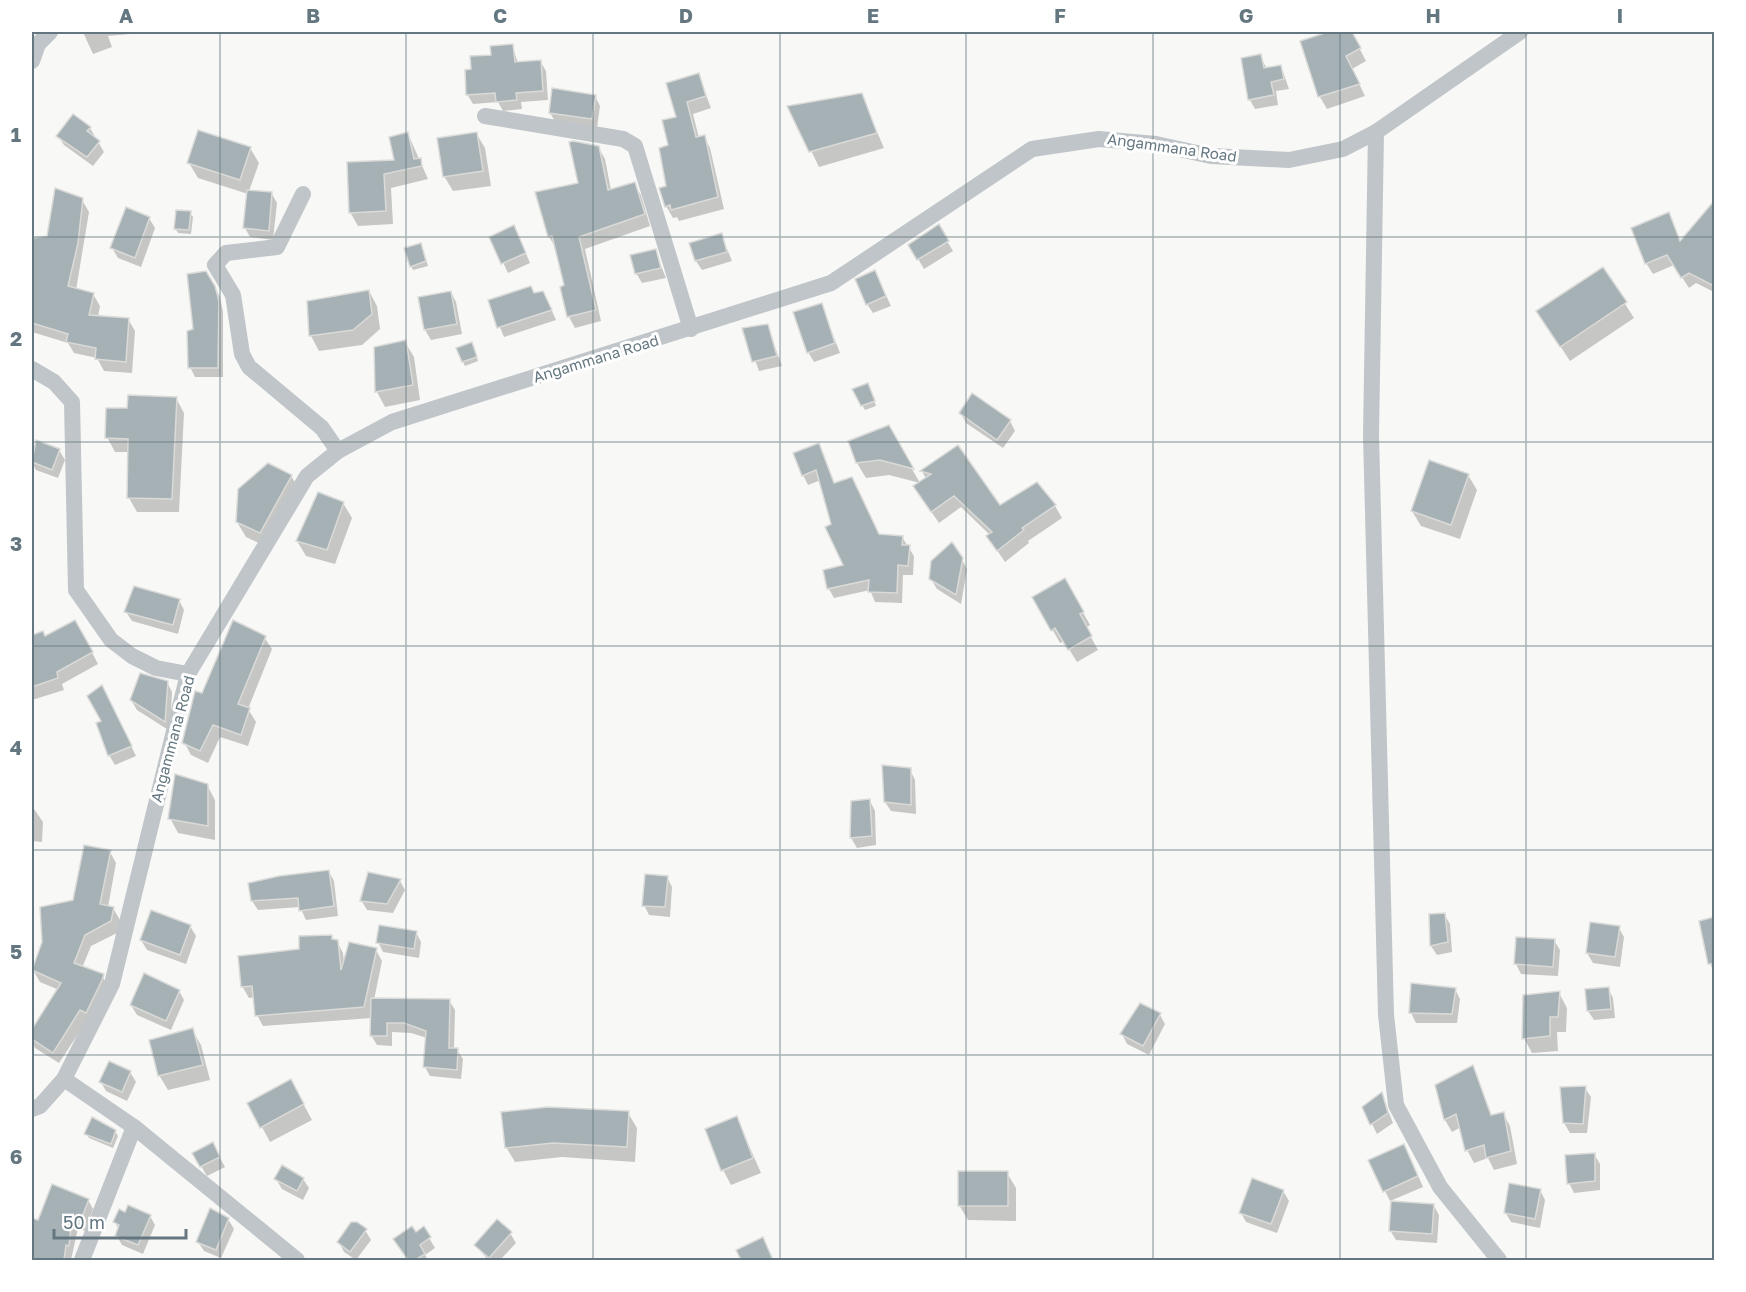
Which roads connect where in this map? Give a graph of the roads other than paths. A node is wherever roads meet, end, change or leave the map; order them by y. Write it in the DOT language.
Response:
graph roads {
  1 [pos="50,32"];
  2 [pos="1520,32"];
  3 [pos="32,61"];
  4 [pos="485,116"];
  5 [pos="1376,132"];
  6 [pos="303,194"];
  7 [pos="691,329"];
  8 [pos="32,369"];
  9 [pos="338,451"];
  10 [pos="188,674"];
  11 [pos="64,1079"];
  12 [pos="32,1109"];
  13 [pos="134,1127"];
  14 [pos="82,1260"];
  15 [pos="297,1260"];
  16 [pos="1499,1260"];
  1 -- 3 [label="street"];
  2 -- 5 [label="street, Angammana Road"];
  4 -- 7 [label="street"];
  5 -- 7 [label="street, Angammana Road"];
  5 -- 16 [label="street"];
  6 -- 9 [label="street"];
  7 -- 9 [label="street, Angammana Road"];
  8 -- 10 [label="street"];
  9 -- 10 [label="street, Angammana Road"];
  10 -- 11 [label="street, Angammana Road"];
  11 -- 12 [label="street, Angammana Road"];
  11 -- 13 [label="street"];
  13 -- 14 [label="street"];
  13 -- 15 [label="street"];
}
